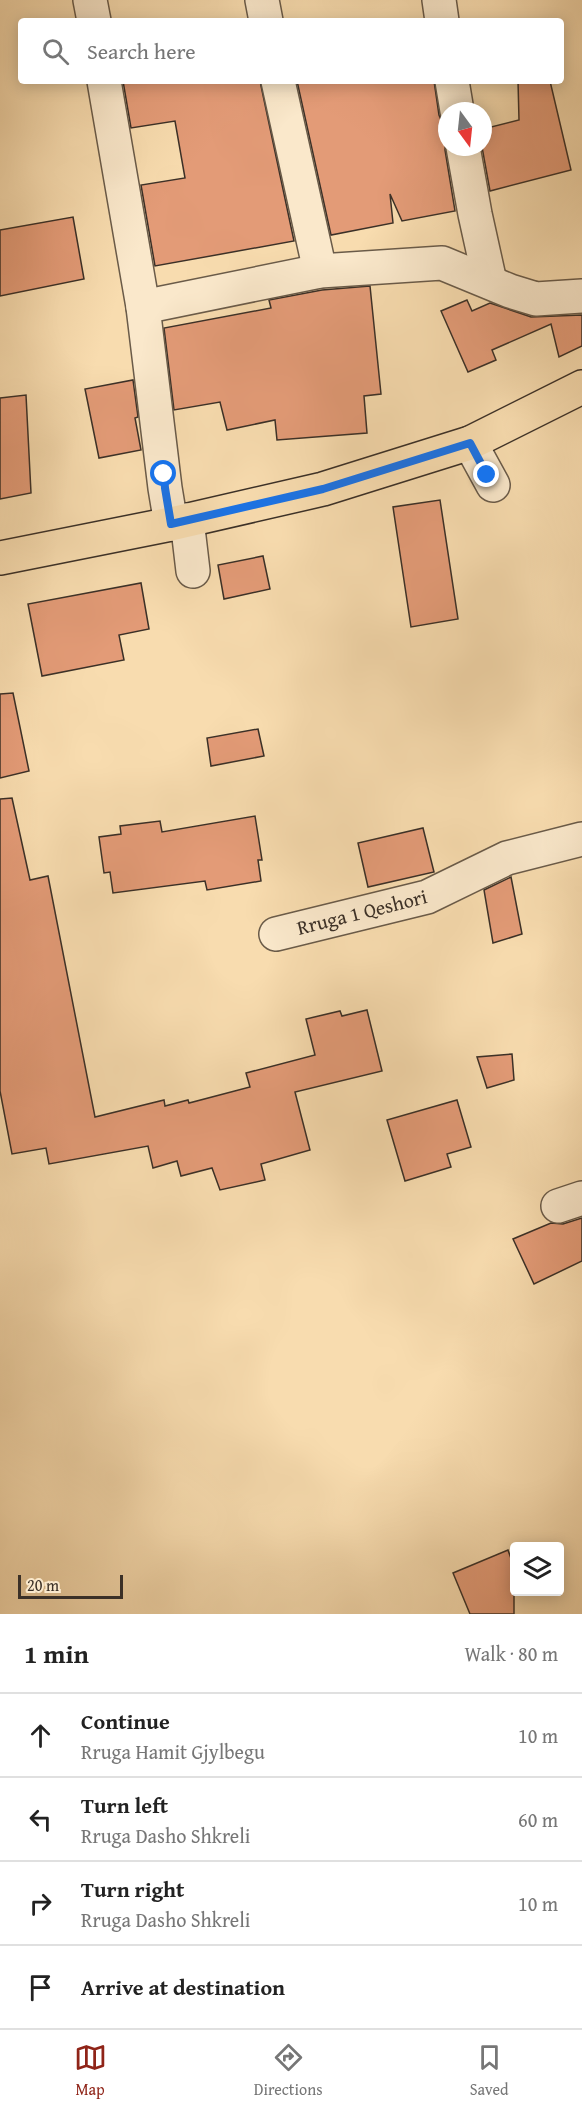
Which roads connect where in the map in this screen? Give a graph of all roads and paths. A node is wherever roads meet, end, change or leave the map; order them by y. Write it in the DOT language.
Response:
graph roads {
  1 [pos="90,0"];
  2 [pos="262,0"];
  3 [pos="439,0"];
  4 [pos="93,18"];
  5 [pos="265,18"];
  6 [pos="442,18"];
  7 [pos="105,84"];
  8 [pos="279,84"];
  9 [pos="452,84"];
  10 [pos="456,102"];
  11 [pos="465,156"];
  12 [pos="320,271"];
  13 [pos="490,282"];
  14 [pos="582,296"];
  15 [pos="143,307"];
  16 [pos="582,387"];
  17 [pos="470,443"];
  18 [pos="493,485"];
  19 [pos="179,522"];
  20 [pos="0,558"];
  21 [pos="193,571"];
  22 [pos="582,839"];
  23 [pos="276,934"];
  1 -- 4 [label="street"];
  2 -- 5 [label="street"];
  3 -- 6 [label="street"];
  7 -- 15 [label="street"];
  8 -- 12 [label="street"];
  9 -- 10 [label="street"];
  11 -- 13 [label="street"];
  12 -- 13 [label="street"];
  12 -- 15 [label="street"];
  13 -- 14 [label="street"];
  15 -- 19 [label="street"];
  16 -- 17 [label="main road"];
  17 -- 18 [label="street"];
  17 -- 19 [label="main road"];
  19 -- 20 [label="main road"];
  19 -- 21 [label="street"];
  22 -- 23 [label="street, Rruga 1 Qeshori"];
}
